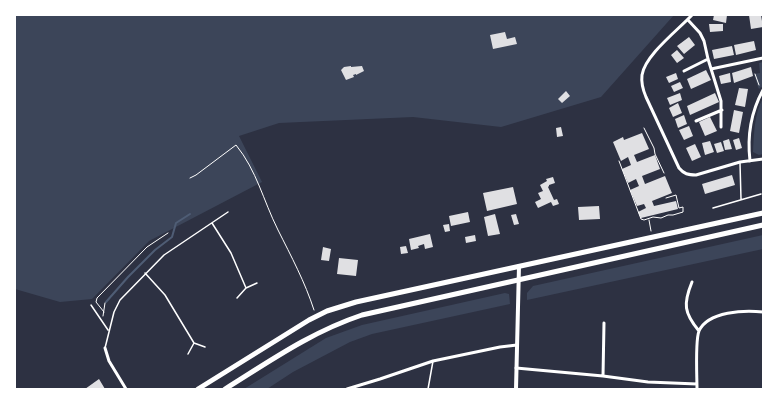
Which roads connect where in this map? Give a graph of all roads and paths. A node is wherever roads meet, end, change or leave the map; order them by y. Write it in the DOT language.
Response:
graph roads {
  1 [pos="692,15"];
  2 [pos="688,20"];
  3 [pos="763,58"];
  4 [pos="708,60"];
  5 [pos="711,69"];
  6 [pos="684,71"];
  7 [pos="756,74"];
  8 [pos="759,86"];
  9 [pos="763,90"];
  10 [pos="722,110"];
  11 [pos="696,121"];
  12 [pos="722,127"];
  13 [pos="644,128"];
  14 [pos="763,159"];
  15 [pos="619,161"];
  16 [pos="750,161"];
  17 [pos="740,162"];
  18 [pos="664,173"];
  19 [pos="190,178"];
  20 [pos="761,194"];
  21 [pos="666,198"];
  22 [pos="741,199"];
  23 [pos="713,208"];
  24 [pos="228,212"];
  25 [pos="763,213"];
  26 [pos="649,219"];
  27 [pos="212,223"];
  28 [pos="763,225"];
  29 [pos="651,231"];
  30 [pos="168,232"];
  31 [pos="519,266"];
  32 [pos="145,273"];
  33 [pos="518,279"];
  34 [pos="692,282"];
  35 [pos="257,283"];
  36 [pos="246,288"];
  37 [pos="237,298"];
  38 [pos="106,303"];
  39 [pos="92,305"];
  40 [pos="104,312"];
  41 [pos="763,312"];
  42 [pos="316,317"];
  43 [pos="102,320"];
  44 [pos="604,323"];
  45 [pos="109,330"];
  46 [pos="699,331"];
  47 [pos="194,343"];
  48 [pos="517,345"];
  49 [pos="205,347"];
  50 [pos="104,348"];
  51 [pos="188,354"];
  52 [pos="433,361"];
  53 [pos="516,368"];
  54 [pos="603,376"];
  55 [pos="697,384"];
  56 [pos="352,388"];
  57 [pos="126,389"];
  58 [pos="198,389"];
  59 [pos="225,389"];
  60 [pos="347,389"];
  61 [pos="428,389"];
  62 [pos="516,389"];
  63 [pos="697,389"];
  1 -- 2 [label="street"];
  2 -- 4 [label="street"];
  2 -- 17 [label="street"];
  3 -- 5 [label="street"];
  4 -- 5 [label="street"];
  4 -- 6 [label="street"];
  5 -- 10 [label="street"];
  7 -- 8 [label="path"];
  9 -- 16 [label="street"];
  10 -- 11 [label="street"];
  10 -- 12 [label="street"];
  13 -- 18 [label="path"];
  14 -- 16 [label="street"];
  15 -- 26 [label="path"];
  16 -- 17 [label="street"];
  17 -- 22 [label="lane"];
  19 -- 42 [label="path"];
  20 -- 22 [label="lane"];
  21 -- 26 [label="path"];
  22 -- 23 [label="lane"];
  24 -- 27 [label="lane"];
  25 -- 31 [label="main road"];
  26 -- 29 [label="path"];
  27 -- 32 [label="lane"];
  27 -- 36 [label="lane"];
  28 -- 33 [label="main road"];
  30 -- 40 [label="path"];
  31 -- 33 [label="street"];
  31 -- 42 [label="main road"];
  32 -- 45 [label="lane"];
  32 -- 47 [label="lane"];
  33 -- 48 [label="street"];
  33 -- 59 [label="main road"];
  34 -- 46 [label="street"];
  35 -- 36 [label="lane"];
  36 -- 37 [label="lane"];
  38 -- 40 [label="path"];
  39 -- 43 [label="lane"];
  40 -- 43 [label="path"];
  41 -- 46 [label="street"];
  42 -- 58 [label="main road"];
  43 -- 45 [label="lane"];
  44 -- 54 [label="street"];
  45 -- 50 [label="lane"];
  46 -- 55 [label="street"];
  47 -- 49 [label="lane"];
  47 -- 51 [label="lane"];
  48 -- 52 [label="street"];
  48 -- 53 [label="street"];
  50 -- 57 [label="street"];
  52 -- 56 [label="street"];
  52 -- 61 [label="lane"];
  53 -- 54 [label="street"];
  53 -- 62 [label="street"];
  54 -- 55 [label="street"];
  55 -- 63 [label="street"];
  56 -- 60 [label="street"];
}
